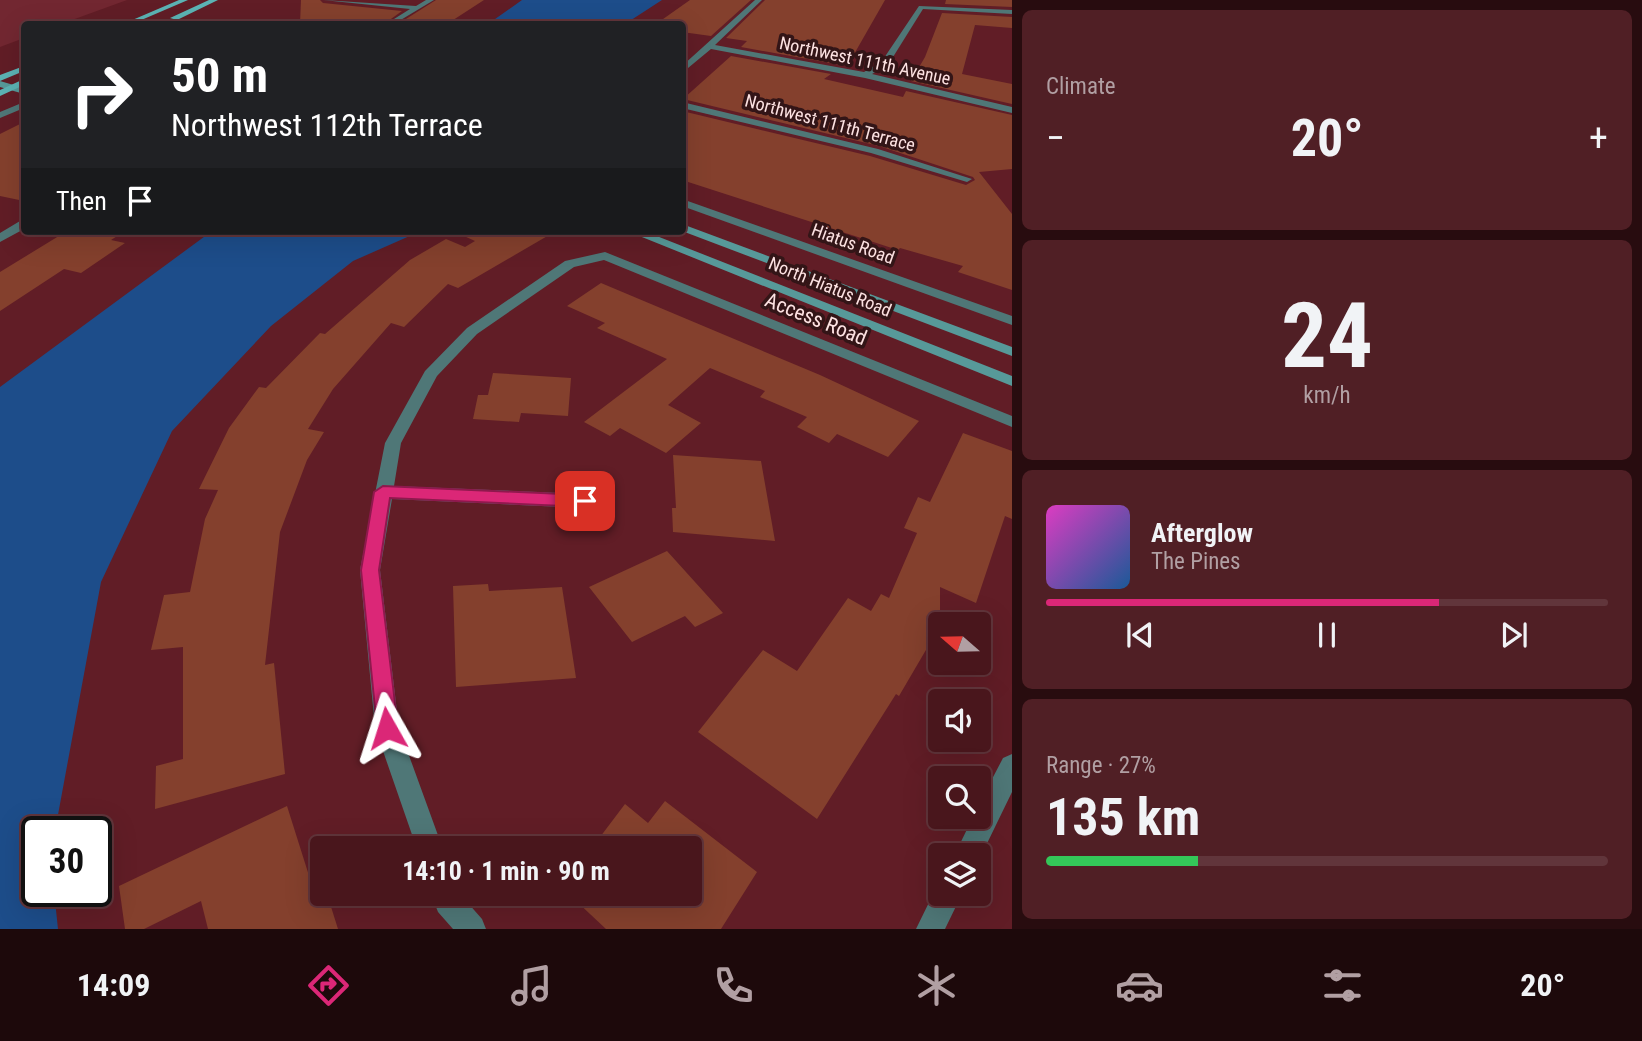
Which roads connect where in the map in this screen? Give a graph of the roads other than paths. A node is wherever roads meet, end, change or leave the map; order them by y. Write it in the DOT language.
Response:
graph roads {
  1 [pos="185,0"];
  2 [pos="215,0"];
  3 [pos="326,0"];
  4 [pos="431,0"];
  5 [pos="759,0"];
  6 [pos="419,8"];
  7 [pos="1012,12"];
  8 [pos="169,20"];
  9 [pos="134,21"];
  10 [pos="395,21"];
  11 [pos="709,47"];
  12 [pos="686,67"];
  13 [pos="21,70"];
  14 [pos="865,75"];
  15 [pos="0,81"];
  16 [pos="21,81"];
  17 [pos="21,83"];
  18 [pos="10,89"];
  19 [pos="21,90"];
  20 [pos="0,93"];
  21 [pos="686,106"];
  22 [pos="21,107"];
  23 [pos="1012,110"];
  24 [pos="0,115"];
  25 [pos="967,179"];
  26 [pos="686,203"];
  27 [pos="21,226"];
  28 [pos="686,228"];
  29 [pos="643,235"];
  30 [pos="0,238"];
  31 [pos="1012,321"];
  32 [pos="1012,352"];
  33 [pos="1012,381"];
  34 [pos="1012,422"];
  35 [pos="383,492"];
  36 [pos="585,501"];
  37 [pos="1012,766"];
  38 [pos="425,836"];
  39 [pos="974,843"];
  40 [pos="452,906"];
  41 [pos="941,906"];
  42 [pos="472,929"];
  43 [pos="930,929"];
  1 -- 9 [label="main road"];
  2 -- 8 [label="main road"];
  3 -- 6 [label="street"];
  4 -- 6 [label="street"];
  5 -- 11 [label="street"];
  6 -- 10 [label="street"];
  7 -- 14 [label="street"];
  11 -- 12 [label="street"];
  11 -- 14 [label="street, Northwest 111th Avenue"];
  13 -- 15 [label="main road"];
  14 -- 23 [label="street, Northwest 111th Avenue"];
  15 -- 16 [label="main road"];
  15 -- 18 [label="main road"];
  17 -- 18 [label="main road"];
  18 -- 19 [label="main road"];
  18 -- 20 [label="main road"];
  21 -- 25 [label="street, Northwest 111th Terrace"];
  22 -- 24 [label="street"];
  26 -- 31 [label="street, Hiatus Road"];
  27 -- 30 [label="street"];
  28 -- 32 [label="main road, North Hiatus Road"];
  29 -- 33 [label="main road, North Hiatus Road"];
  34 -- 35 [label="street, Access Road"];
  35 -- 36 [label="street"];
  35 -- 38 [label="street"];
  37 -- 39 [label="street"];
  40 -- 42 [label="street"];
  41 -- 43 [label="street"];
}
